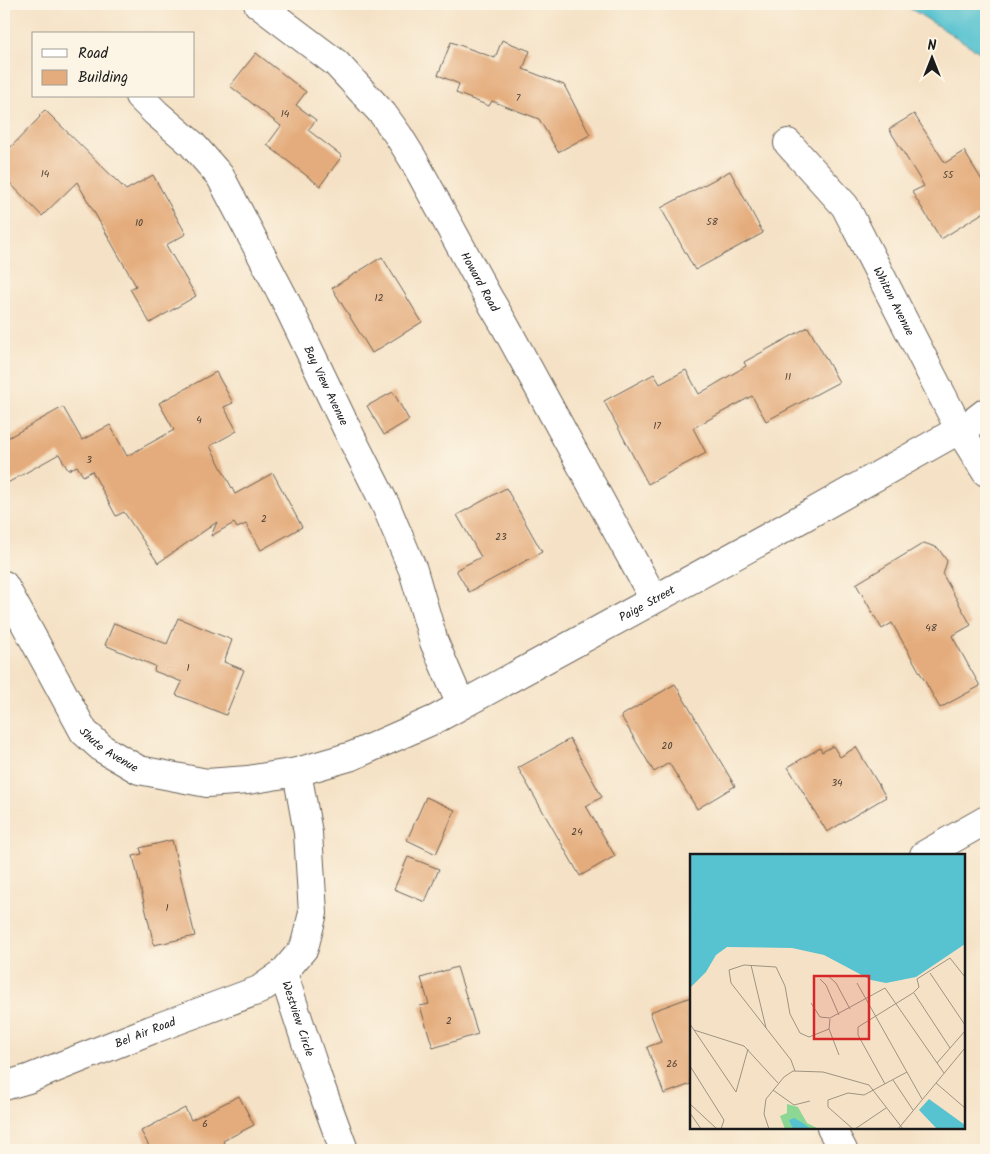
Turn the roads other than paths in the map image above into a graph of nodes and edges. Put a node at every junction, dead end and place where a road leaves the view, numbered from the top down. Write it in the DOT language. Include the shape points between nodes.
graph roads {
  1 [pos="258,4"];
  2 [pos="141,98"];
  3 [pos="788,143"];
  4 [pos="986,412"];
  5 [pos="960,429"];
  6 [pos="986,472"];
  7 [pos="4,585"];
  8 [pos="654,599"];
  9 [pos="461,705"];
  10 [pos="297,772"];
  11 [pos="986,820"];
  12 [pos="926,854"];
  13 [pos="283,973"];
  14 [pos="4,1086"];
  15 [pos="832,1129"];
  16 [pos="344,1150"];
  17 [pos="843,1150"];
  1 -- 8 [label="street, Howard Road" via="336,63 398,135"];
  2 -- 9 [label="street, Bay View Avenue" via="192,144 220,176 386,506 413,570 434,642"];
  3 -- 5 [label="street, Whiton Avenue" via="845,206"];
  4 -- 5 [label="street, Paige Street"];
  5 -- 6 [label="street, Whiton Avenue"];
  5 -- 8 [label="street, Paige Street"];
  7 -- 10 [label="street, Shute Avenue" via="84,732 104,749 139,770 207,783"];
  8 -- 9 [label="street, Paige Street"];
  9 -- 10 [label="street, Paige Street" via="352,756"];
  10 -- 13 [label="street, Westview Circle" via="308,833 313,913 304,948"];
  11 -- 12 [label="street"];
  13 -- 14 [label="street, Bel Air Road" via="259,990"];
  13 -- 16 [label="street, Westview Circle"];
  15 -- 17 [label="street"];
}
